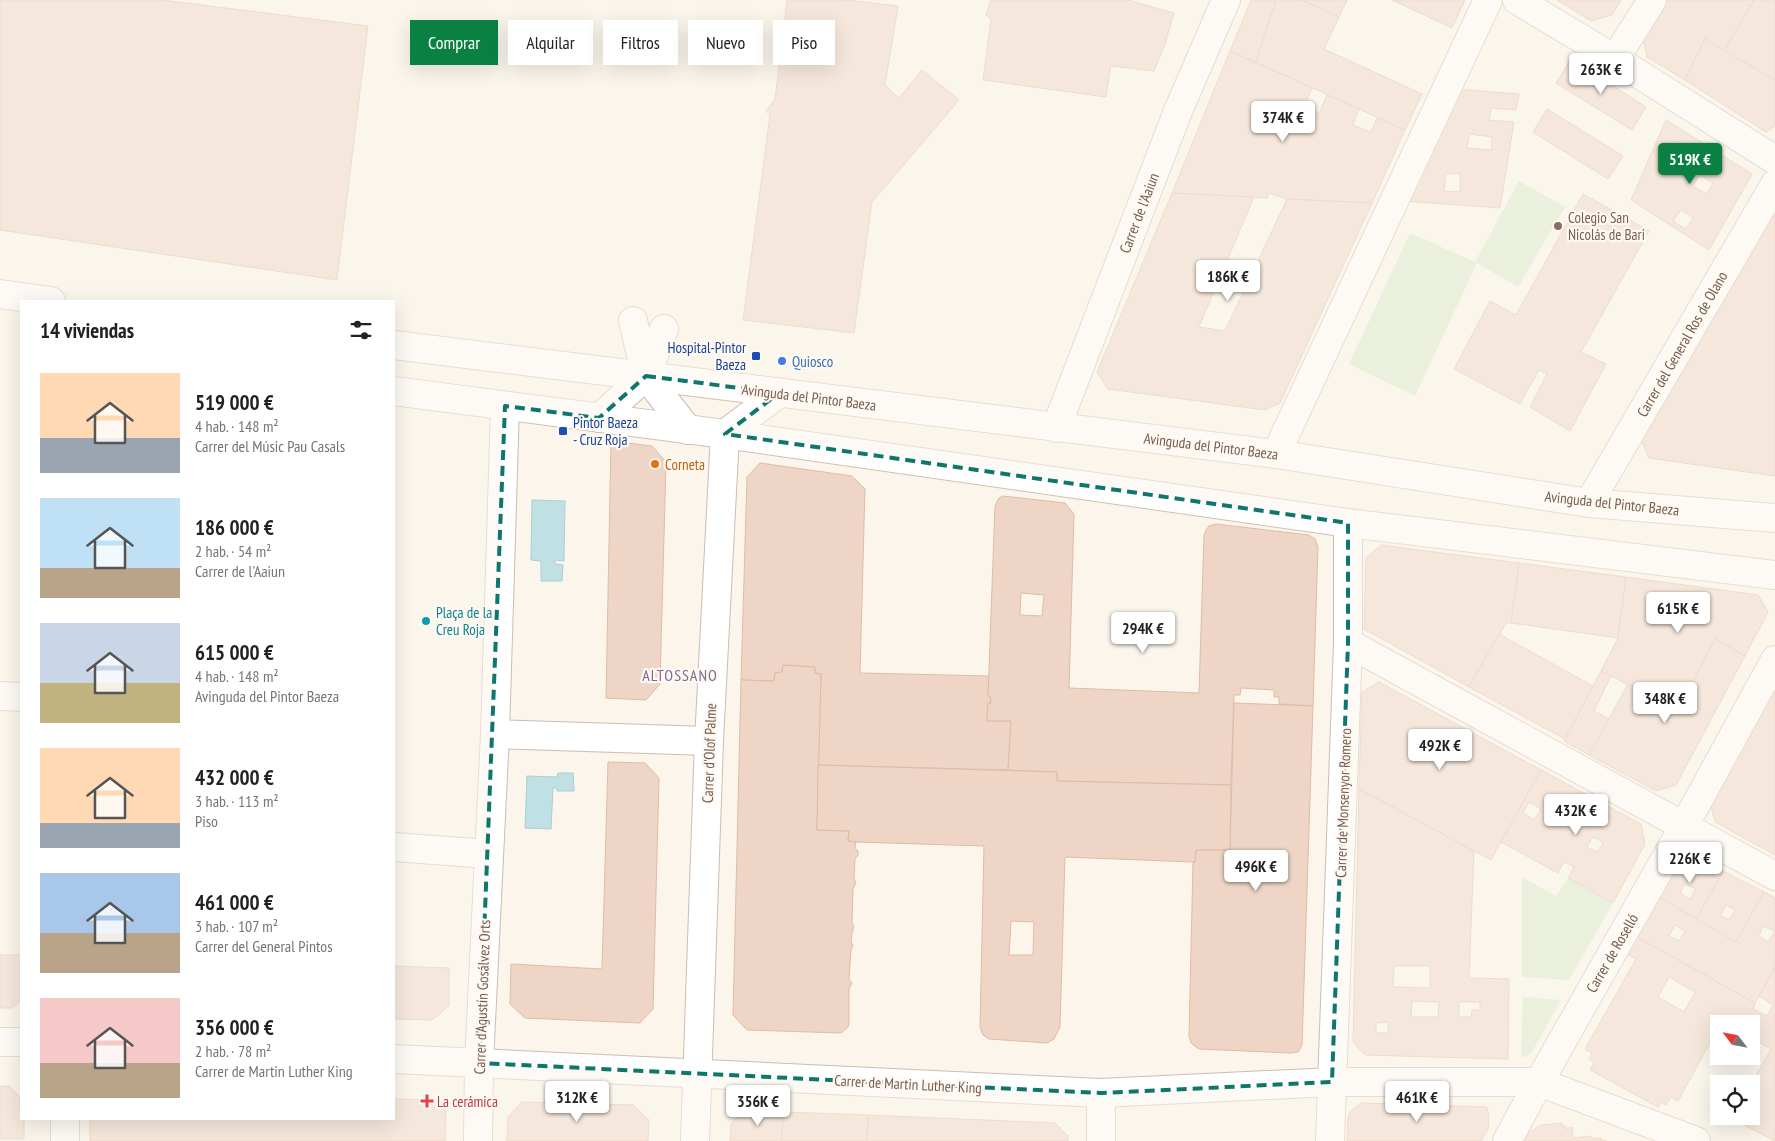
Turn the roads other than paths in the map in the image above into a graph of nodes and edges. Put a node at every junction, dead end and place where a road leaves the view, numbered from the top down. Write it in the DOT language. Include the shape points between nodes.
graph roads {
  1 [pos="1226,0"];
  2 [pos="1488,0"];
  3 [pos="1517,0"];
  4 [pos="1652,0"];
  5 [pos="1616,60"];
  6 [pos="1775,160"];
  7 [pos="1775,184"];
  8 [pos="0,294"];
  9 [pos="44,300"];
  10 [pos="633,321"];
  11 [pos="664,329"];
  12 [pos="395,345"];
  13 [pos="646,376"];
  14 [pos="395,391"];
  15 [pos="779,393"];
  16 [pos="505,406"];
  17 [pos="599,418"];
  18 [pos="1056,428"];
  19 [pos="688,430"];
  20 [pos="725,434"];
  21 [pos="1276,454"];
  22 [pos="1589,503"];
  23 [pos="1775,518"];
  24 [pos="1348,523"];
  25 [pos="1775,575"];
  26 [pos="1348,643"];
  27 [pos="1775,660"];
  28 [pos="0,696"];
  29 [pos="20,697"];
  30 [pos="495,734"];
  31 [pos="709,741"];
  32 [pos="1684,826"];
  33 [pos="395,848"];
  34 [pos="488,854"];
  35 [pos="1775,876"];
  36 [pos="0,1042"];
  37 [pos="20,1042"];
  38 [pos="395,1059"];
  39 [pos="479,1063"];
  40 [pos="698,1073"];
  41 [pos="1332,1082"];
  42 [pos="1539,1082"];
  43 [pos="1101,1093"];
  44 [pos="65,1120"];
  45 [pos="65,1141"];
  46 [pos="478,1141"];
  47 [pos="695,1141"];
  48 [pos="1101,1141"];
  49 [pos="1330,1141"];
  50 [pos="1507,1141"];
  51 [pos="1696,1141"];
  1 -- 18 [label="street, Carrer de l'Aaiun" via="1178,111"];
  2 -- 21 [label="street"];
  3 -- 5 [label="street"];
  4 -- 5 [label="street"];
  5 -- 6 [label="street"];
  7 -- 22 [label="street, Carrer del General Ros de Olano"];
  8 -- 9 [label="street"];
  10 -- 13 [label="street"];
  11 -- 13 [label="street"];
  12 -- 13 [label="street, Avinguda del Pintor Baeza"];
  13 -- 15 [label="street, Avinguda del Pintor Baeza"];
  13 -- 17 [label="street"];
  13 -- 19 [label="street"];
  14 -- 16 [label="street"];
  15 -- 18 [label="street, Avinguda del Pintor Baeza"];
  15 -- 20 [label="street"];
  16 -- 17 [label="street"];
  16 -- 30 [label="street"];
  17 -- 19 [label="street"];
  18 -- 21 [label="street, Avinguda del Pintor Baeza"];
  19 -- 20 [label="street"];
  20 -- 24 [label="street"];
  20 -- 31 [label="street, Carrer d'Olof Palme"];
  21 -- 22 [label="street, Avinguda del Pintor Baeza"];
  22 -- 23 [label="street, Avinguda del Pintor Baeza"];
  24 -- 25 [label="street"];
  24 -- 26 [label="street, Carrer de Monsenyor Romero"];
  26 -- 32 [label="street"];
  26 -- 41 [label="street, Carrer de Monsenyor Romero"];
  27 -- 32 [label="street, Carrer de Roselló"];
  28 -- 29 [label="street"];
  30 -- 31 [label="street"];
  30 -- 34 [label="street"];
  31 -- 40 [label="street, Carrer d'Olof Palme"];
  32 -- 35 [label="street"];
  32 -- 42 [label="street, Carrer de Roselló"];
  33 -- 34 [label="street"];
  34 -- 39 [label="street, Carrer d'Agustín Gosálvez Orts"];
  36 -- 37 [label="street"];
  38 -- 39 [label="street, Carrer de Martin Luther King"];
  39 -- 40 [label="street, Carrer de Martin Luther King"];
  39 -- 46 [label="street, Carrer d'Agustín Gosálvez Orts"];
  40 -- 43 [label="street, Carrer de Martin Luther King"];
  40 -- 47 [label="street, Carrer d'Olof Palme"];
  41 -- 42 [label="street, Carrer de Martin Luther King"];
  41 -- 43 [label="street, Carrer de Martin Luther King"];
  41 -- 49 [label="street, Carrer de Monsenyor Romero"];
  42 -- 50 [label="street, Carrer de Roselló"];
  42 -- 51 [label="street"];
  43 -- 48 [label="street"];
  44 -- 45 [label="street"];
}
